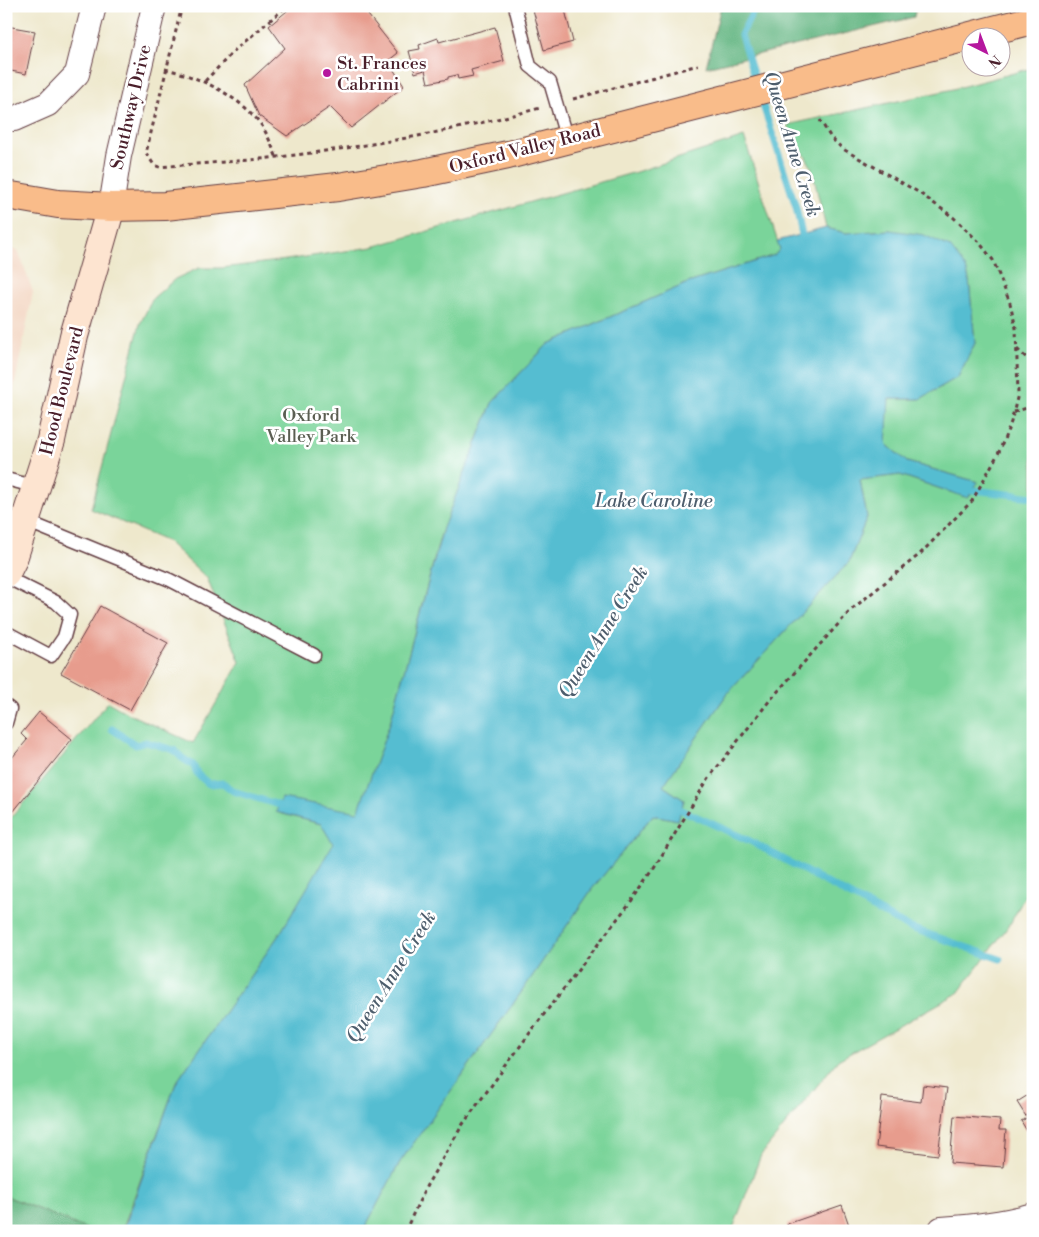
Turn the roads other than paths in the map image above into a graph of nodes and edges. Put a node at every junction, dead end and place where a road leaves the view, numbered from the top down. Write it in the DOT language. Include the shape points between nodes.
graph roads {
  1 [pos="94,6"];
  2 [pos="154,6"];
  3 [pos="515,6"];
  4 [pos="1033,20"];
  5 [pos="6,118"];
  6 [pos="567,140"];
  7 [pos="6,195"];
  8 [pos="111,207"];
  9 [pos="6,479"];
  10 [pos="37,487"];
  11 [pos="26,521"];
  12 [pos="6,573"];
  13 [pos="6,578"];
  14 [pos="6,632"];
  15 [pos="314,655"];
  16 [pos="6,706"];
  17 [pos="6,723"];
  18 [pos="1033,1214"];
  19 [pos="941,1229"];
  1 -- 5 [label="street" via="78,74 48,104 14,119"];
  2 -- 8 [label="street, Southway Drive" via="118,156"];
  3 -- 6 [label="lane" via="530,66 550,82"];
  4 -- 6 [label="main road, Oxford Valley Road"];
  6 -- 8 [label="main road, Oxford Valley Road" via="424,173 338,187 165,206"];
  7 -- 8 [label="main road, Oxford Valley Road" via="58,204"];
  8 -- 10 [label="street, Hood Boulevard" via="74,336"];
  9 -- 10 [label="lane"];
  10 -- 11 [label="street, Hood Boulevard"];
  11 -- 12 [label="street, Hood Boulevard"];
  11 -- 15 [label="lane" via="170,580"];
  13 -- 14 [label="lane" via="56,602 70,615 64,637 51,656"];
  16 -- 17 [label="lane" via="10,709"];
  18 -- 19 [label="street" via="973,1227"];
}
